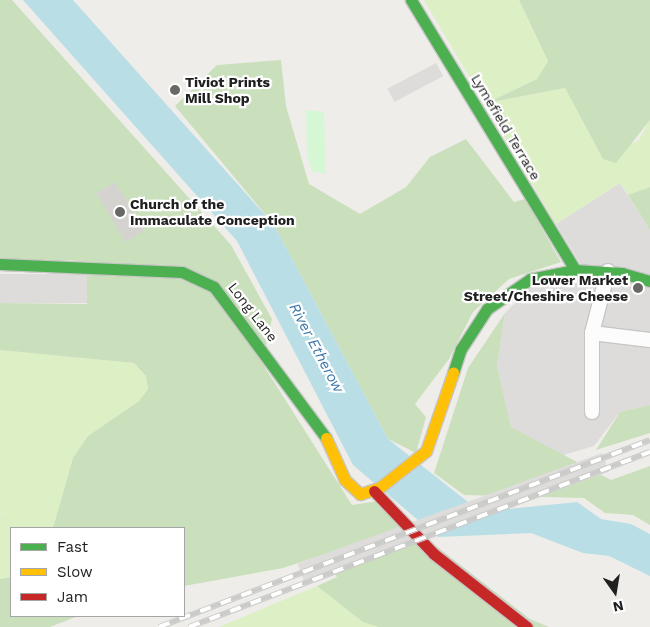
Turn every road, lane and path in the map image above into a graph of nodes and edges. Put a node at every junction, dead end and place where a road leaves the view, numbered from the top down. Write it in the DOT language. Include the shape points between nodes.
graph roads {
  1 [pos="411,0"];
  2 [pos="0,264"];
  3 [pos="575,270"];
  4 [pos="608,271"];
  5 [pos="650,281"];
  6 [pos="592,333"];
  7 [pos="650,340"];
  8 [pos="592,412"];
  9 [pos="377,490"];
  10 [pos="526,627"];
  1 -- 3 [label="street, Lymefield Terrace"];
  2 -- 9 [label="street, Long Lane" via="182,272 214,287 303,402 352,489 360,494"];
  3 -- 4 [label="street"];
  3 -- 9 [label="street" via="517,285 487,310 452,371 423,453"];
  4 -- 5 [label="street"];
  4 -- 6 [label="street"];
  6 -- 7 [label="street"];
  6 -- 8 [label="street"];
  9 -- 10 [label="street" via="434,554"];
}
